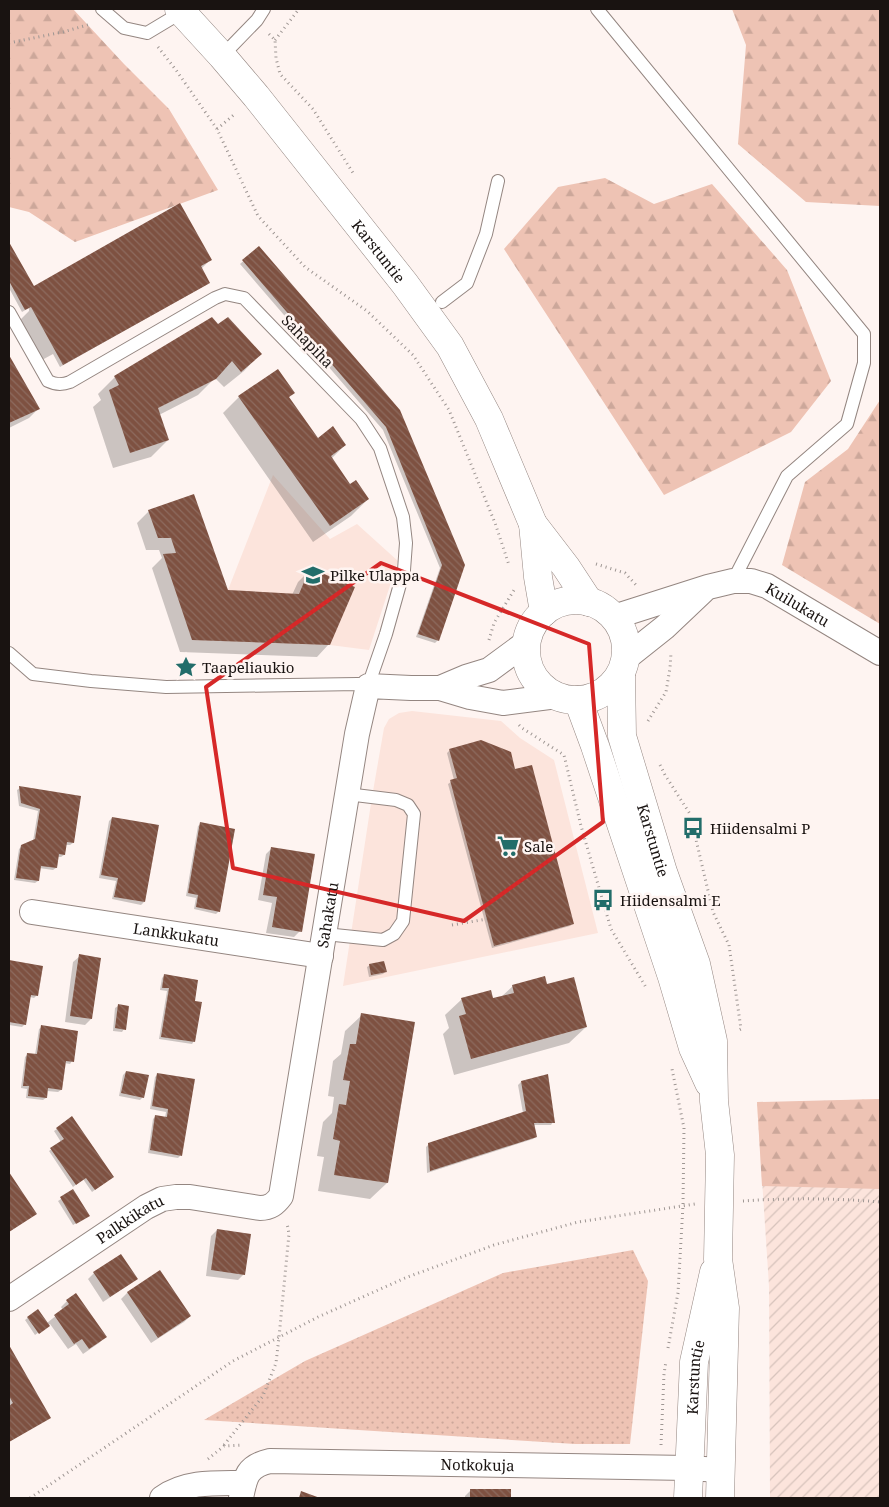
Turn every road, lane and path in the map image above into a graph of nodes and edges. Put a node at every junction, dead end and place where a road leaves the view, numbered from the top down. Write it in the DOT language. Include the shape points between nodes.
graph roads {
  1 [pos="264,9"];
  2 [pos="299,9"];
  3 [pos="597,9"];
  4 [pos="180,10"];
  5 [pos="106,13"];
  6 [pos="275,40"];
  7 [pos="9,42"];
  8 [pos="222,56"];
  9 [pos="498,182"];
  10 [pos="442,302"];
  11 [pos="9,312"];
  12 [pos="533,524"];
  13 [pos="733,581"];
  14 [pos="708,586"];
  15 [pos="589,602"];
  16 [pos="544,612"];
  17 [pos="614,617"];
  18 [pos="527,642"];
  19 [pos="9,653"];
  20 [pos="880,653"];
  21 [pos="623,666"];
  22 [pos="368,686"];
  23 [pos="440,688"];
  24 [pos="568,698"];
  25 [pos="347,794"];
  26 [pos="32,912"];
  27 [pos="487,919"];
  28 [pos="452,925"];
  29 [pos="323,945"];
  30 [pos="714,1094"];
  31 [pos="880,1202"];
  32 [pos="719,1203"];
  33 [pos="277,1213"];
  34 [pos="718,1259"];
  35 [pos="9,1299"];
  36 [pos="280,1337"];
  37 [pos="224,1446"];
  38 [pos="688,1468"];
  39 [pos="720,1470"];
  40 [pos="242,1490"];
  41 [pos="30,1498"];
  42 [pos="162,1498"];
  43 [pos="688,1498"];
  44 [pos="720,1498"];
  1 -- 8 [label="lane"];
  2 -- 6 [label="path"];
  3 -- 13 [label="lane" via="864,334 864,363 847,424 787,476"];
  4 -- 5 [label="lane" via="147,33 124,28"];
  4 -- 8 [label="main road, Karstuntie"];
  5 -- 7 [label="path" via="63,32"];
  8 -- 12 [label="main road, Karstuntie" via="405,284 450,346 489,419"];
  9 -- 10 [label="lane" via="486,234 467,283"];
  11 -- 22 [label="lane, Sahapiha" via="48,381 62,385 215,298 226,294 244,298 361,419 380,448 403,517 406,543 404,570"];
  12 -- 15 [label="main road, Karstuntie"];
  12 -- 16 [label="main road, Karstuntie"];
  13 -- 14 [label="street, Kuilukatu"];
  13 -- 20 [label="street, Kuilukatu" via="751,581 767,586"];
  14 -- 17 [label="street, Kuilukatu"];
  14 -- 21 [label="street"];
  15 -- 16 [label="main road" via="573,600"];
  15 -- 17 [label="main road"];
  16 -- 18 [label="main road" via="530,630"];
  17 -- 21 [label="main road" via="626,644"];
  18 -- 23 [label="street" via="489,670"];
  18 -- 24 [label="main road" via="527,658 533,674 543,687"];
  19 -- 22 [label="lane" via="33,674 166,688"];
  21 -- 24 [label="main road" via="613,684 603,692 591,698"];
  21 -- 30 [label="main road, Karstuntie" via="622,736 663,872 696,964 713,1041"];
  22 -- 23 [label="street"];
  22 -- 25 [label="street, Sahakatu"];
  23 -- 24 [label="street" via="503,703"];
  24 -- 30 [label="main road, Karstuntie" via="669,968 693,1048"];
  25 -- 29 [label="street, Sahakatu"];
  25 -- 29 [label="lane" via="396,800 408,805 414,814 403,921 394,934 383,940"];
  26 -- 29 [label="street, Lankkukatu"];
  27 -- 28 [label="path"];
  29 -- 33 [label="street, Sahakatu" via="283,1189 274,1205"];
  30 -- 32 [label="main road, Karstuntie" via="720,1154"];
  31 -- 32 [label="path" via="763,1200"];
  32 -- 34 [label="main road, Karstuntie"];
  32 -- 36 [label="path" via="684,1205 578,1222 494,1245 405,1278"];
  33 -- 35 [label="street, Palkkikatu" via="190,1197 162,1199"];
  33 -- 36 [label="path" via="289,1234"];
  34 -- 38 [label="main road, Karstuntie" via="694,1362"];
  34 -- 39 [label="main road, Karstuntie" via="725,1308"];
  36 -- 37 [label="path" via="276,1362 263,1396"];
  36 -- 41 [label="path" via="233,1361"];
  38 -- 39 [label="street, Notkokuja"];
  38 -- 40 [label="street, Notkokuja" via="270,1461 259,1464 247,1474"];
  38 -- 43 [label="main road, Karstuntie"];
  39 -- 44 [label="main road, Karstuntie"];
  40 -- 42 [label="street" via="201,1484 186,1486"];
}
